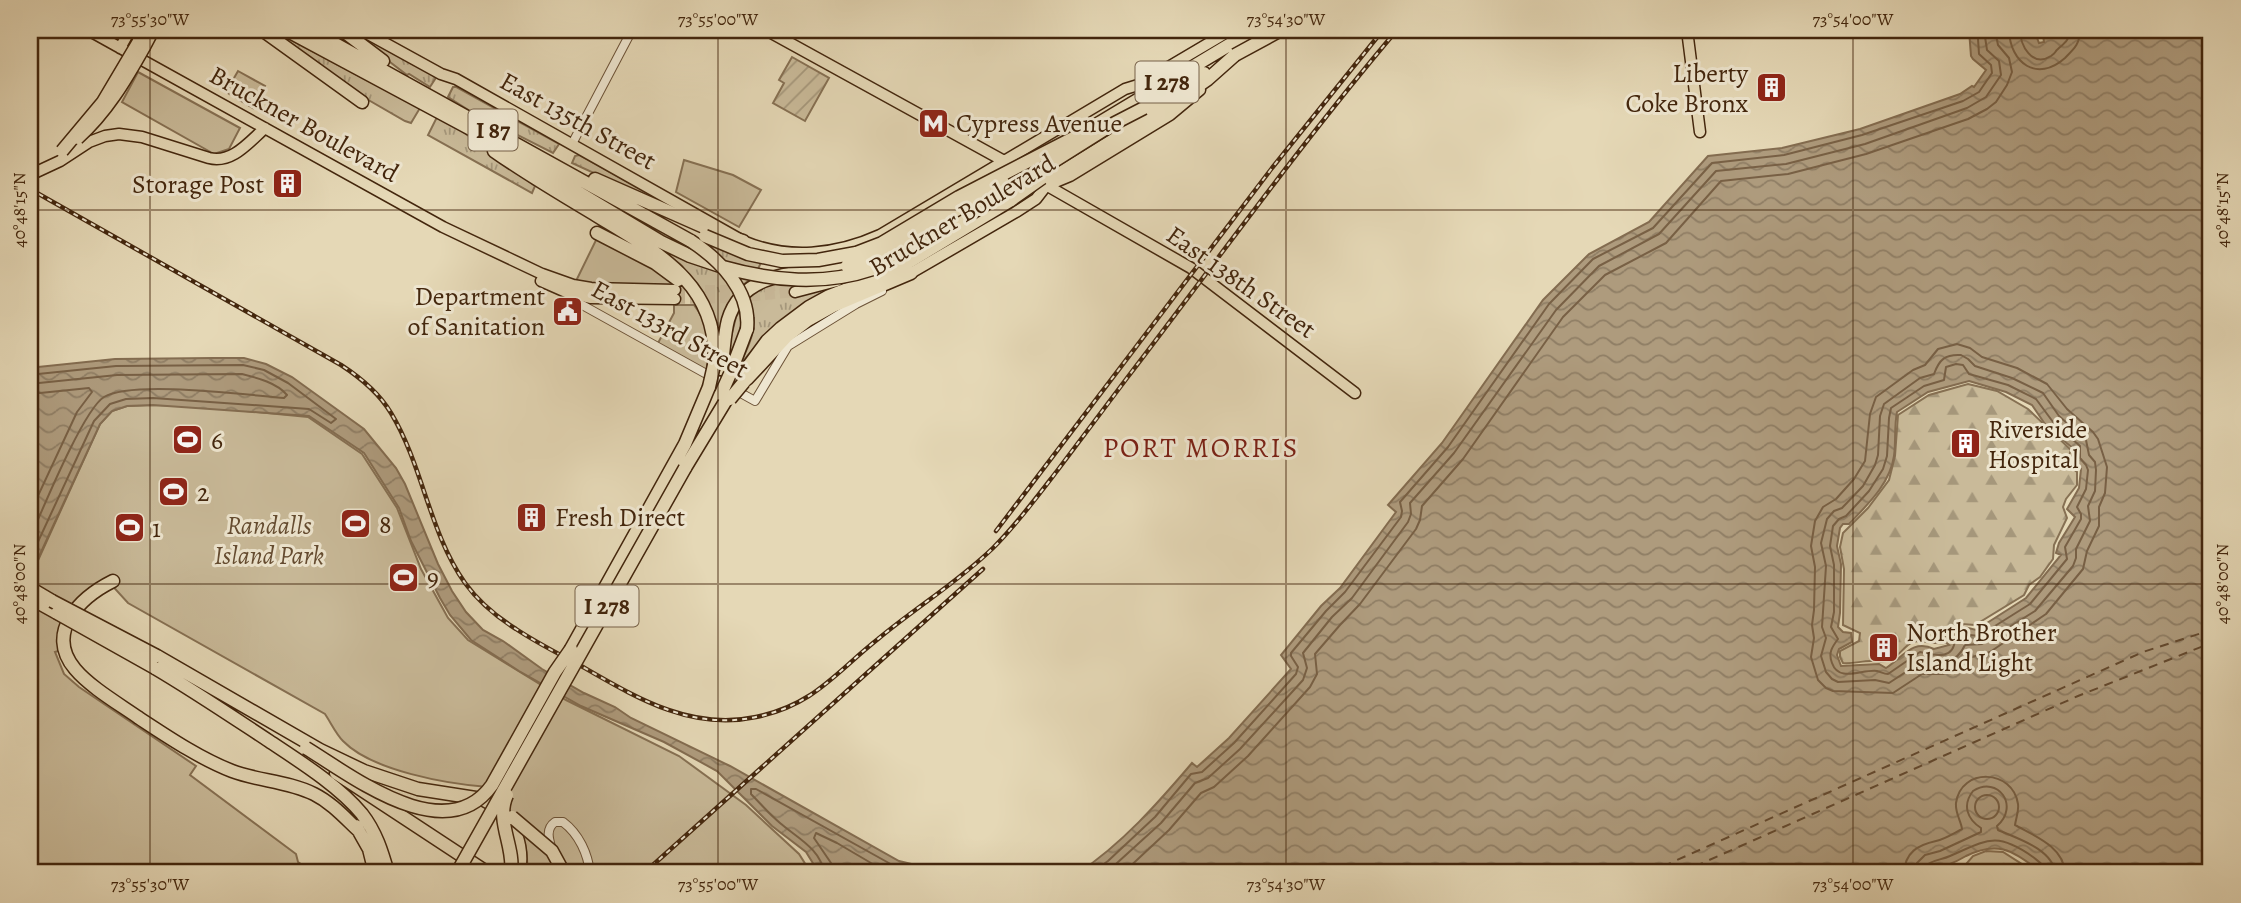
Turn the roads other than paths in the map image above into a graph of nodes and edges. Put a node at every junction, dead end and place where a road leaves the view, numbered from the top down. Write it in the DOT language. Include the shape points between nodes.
graph roads {
  1 [pos="88,30"];
  2 [pos="130,30"];
  3 [pos="145,30"];
  4 [pos="154,30"];
  5 [pos="262,30"];
  6 [pos="286,30"];
  7 [pos="310,30"];
  8 [pos="342,30"];
  9 [pos="361,30"];
  10 [pos="632,30"];
  11 [pos="766,30"];
  12 [pos="1231,30"];
  13 [pos="1254,30"];
  14 [pos="1263,30"];
  15 [pos="1275,30"];
  16 [pos="1281,30"];
  17 [pos="1687,30"];
  18 [pos="141,45"];
  19 [pos="120,48"];
  20 [pos="1235,55"];
  21 [pos="1138,85"];
  22 [pos="417,93"];
  23 [pos="362,102"];
  24 [pos="444,108"];
  25 [pos="1144,108"];
  26 [pos="265,128"];
  27 [pos="1700,132"];
  28 [pos="1081,134"];
  29 [pos="572,144"];
  30 [pos="62,151"];
  31 [pos="1004,161"];
  32 [pos="535,166"];
  33 [pos="1015,167"];
  34 [pos="569,169"];
  35 [pos="1027,174"];
  36 [pos="30,175"];
  37 [pos="1046,186"];
  38 [pos="566,191"];
  39 [pos="975,207"];
  40 [pos="597,233"];
  41 [pos="462,237"];
  42 [pos="693,237"];
  43 [pos="743,241"];
  44 [pos="774,251"];
  45 [pos="911,273"];
  46 [pos="566,292"];
  47 [pos="706,312"];
  48 [pos="730,374"];
  49 [pos="1355,393"];
  50 [pos="721,394"];
  51 [pos="755,401"];
  52 [pos="694,438"];
  53 [pos="113,582"];
  54 [pos="30,589"];
  55 [pos="30,598"];
  56 [pos="571,649"];
  57 [pos="265,718"];
  58 [pos="271,743"];
  59 [pos="530,745"];
  60 [pos="306,748"];
  61 [pos="393,814"];
  62 [pos="511,818"];
  63 [pos="359,831"];
  64 [pos="557,872"];
  65 [pos="375,873"];
  66 [pos="388,873"];
  67 [pos="447,873"];
  68 [pos="457,873"];
  69 [pos="488,873"];
  70 [pos="511,873"];
  71 [pos="519,873"];
  72 [pos="590,873"];
  1 -- 19 [label="main road, Bruckner Boulevard"];
  2 -- 19 [label="main road"];
  3 -- 18 [label="highway"];
  4 -- 18 [label="main road"];
  5 -- 23 [label="highway"];
  6 -- 22 [label="highway, I 87"];
  7 -- 22 [label="highway, I 87"];
  8 -- 22 [label="highway"];
  9 -- 29 [label="main road, East 135th Street"];
  10 -- 29 [label="street"];
  11 -- 31 [label="main road, East 138th Street"];
  12 -- 21 [label="main road, Bruckner Boulevard"];
  13 -- 28 [label="highway, I 278"];
  14 -- 35 [label="main road, Bruckner Boulevard"];
  15 -- 37 [label="main road, Bruckner Boulevard" via="1243,50 1170,115"];
  16 -- 20 [label="highway, I 278, bridge"];
  17 -- 27 [label="main road"];
  18 -- 30 [label="highway, bridge" via="103,102"];
  19 -- 26 [label="main road, Bruckner Boulevard"];
  20 -- 25 [label="highway, I 278"];
  20 -- 37 [label="highway" via="1185,95 1050,179"];
  21 -- 31 [label="main road, Bruckner Boulevard"];
  21 -- 33 [label="main road, Bruckner Boulevard"];
  22 -- 24 [label="highway, I 87"];
  24 -- 32 [label="highway, I 87"];
  24 -- 32 [label="highway, I 87" via="458,122"];
  25 -- 38 [label="highway, bridge" via="895,259 846,276 799,281 737,271 680,251"];
  25 -- 48 [label="highway, I 278, bridge" via="960,233 894,271 830,296 797,316"];
  26 -- 36 [label="main road" via="220,160 142,137 97,138"];
  26 -- 41 [label="main road, Bruckner Boulevard"];
  28 -- 42 [label="highway, bridge" via="882,243 846,256 773,260"];
  28 -- 48 [label="highway, I 278, bridge" via="879,256 847,266 779,275 754,286 735,305 727,325"];
  29 -- 43 [label="main road, East 135th Street"];
  30 -- 36 [label="main road"];
  31 -- 33 [label="main road, East 138th Street"];
  31 -- 44 [label="main road, Bruckner Boulevard" via="861,243 817,253"];
  32 -- 34 [label="highway"];
  32 -- 38 [label="highway"];
  33 -- 35 [label="main road, East 138th Street"];
  33 -- 39 [label="main road, Bruckner Boulevard" via="975,198 882,255 795,288 824,285 880,263"];
  34 -- 42 [label="highway"];
  34 -- 43 [label="highway"];
  35 -- 37 [label="main road, East 138th Street"];
  35 -- 39 [label="main road, Bruckner Boulevard"];
  37 -- 39 [label="main road"];
  37 -- 45 [label="main road, Bruckner Boulevard" via="1036,199"];
  37 -- 49 [label="main road, East 138th Street" via="1191,268"];
  38 -- 47 [label="highway" via="668,261"];
  40 -- 47 [label="highway" via="665,270"];
  41 -- 46 [label="main road, Bruckner Boulevard" via="496,260"];
  41 -- 46 [label="main road, Bruckner Boulevard" via="573,285 676,294 590,298"];
  42 -- 48 [label="highway, bridge" via="731,277 746,308 747,329"];
  43 -- 44 [label="main road, East 135th Street"];
  45 -- 48 [label="highway" via="833,306"];
  45 -- 51 [label="street, Bruckner Boulevard" via="788,346"];
  46 -- 51 [label="street, East 133rd Street"];
  47 -- 48 [label="highway" via="713,340"];
  48 -- 50 [label="highway, I 278, bridge"];
  48 -- 50 [label="highway, bridge"];
  50 -- 52 [label="highway"];
  50 -- 52 [label="highway, I 278" via="718,415"];
  52 -- 56 [label="highway, I 278"];
  52 -- 59 [label="highway, I 278, bridge" via="685,468"];
  53 -- 63 [label="highway" via="75,608 66,625 64,641 76,670 112,699 216,765 318,796"];
  54 -- 57 [label="highway, bridge"];
  55 -- 58 [label="highway, bridge" via="181,683"];
  56 -- 60 [label="highway, bridge" via="492,785 465,806 437,810 397,802"];
  56 -- 67 [label="highway, I 278, bridge"];
  57 -- 60 [label="highway"];
  57 -- 62 [label="highway" via="381,778 470,796 492,803"];
  58 -- 61 [label="highway" via="282,745"];
  58 -- 63 [label="highway" via="338,805"];
  58 -- 66 [label="highway" via="357,808 377,839"];
  59 -- 68 [label="highway, I 278, bridge"];
  59 -- 70 [label="highway, bridge" via="503,805"];
  60 -- 61 [label="highway, bridge"];
  61 -- 69 [label="highway"];
  62 -- 64 [label="highway, bridge" via="547,846 557,858"];
  62 -- 71 [label="highway" via="519,846"];
  63 -- 65 [label="highway"];
  64 -- 72 [label="street" via="549,828 561,821 572,829 587,855"];
}
